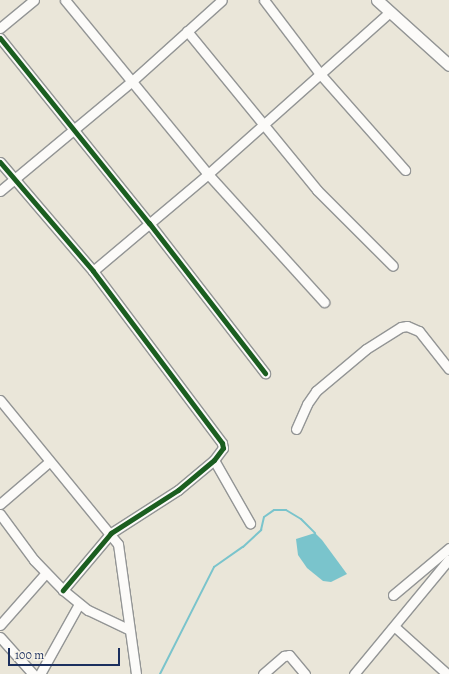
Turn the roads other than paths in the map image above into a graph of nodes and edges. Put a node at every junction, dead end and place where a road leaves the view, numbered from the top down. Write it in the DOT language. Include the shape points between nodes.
graph roads {
  1 [pos="34,0"];
  2 [pos="65,0"];
  3 [pos="222,0"];
  4 [pos="264,0"];
  5 [pos="377,0"];
  6 [pos="390,12"];
  7 [pos="0,28"];
  8 [pos="187,31"];
  9 [pos="0,38"];
  10 [pos="449,65"];
  11 [pos="321,75"];
  12 [pos="130,82"];
  13 [pos="264,123"];
  14 [pos="74,129"];
  15 [pos="0,162"];
  16 [pos="404,170"];
  17 [pos="208,174"];
  18 [pos="14,179"];
  19 [pos="0,191"];
  20 [pos="149,223"];
  21 [pos="393,266"];
  22 [pos="94,271"];
  23 [pos="324,302"];
  24 [pos="449,369"];
  25 [pos="265,373"];
  26 [pos="0,400"];
  27 [pos="296,429"];
  28 [pos="214,460"];
  29 [pos="49,462"];
  30 [pos="0,504"];
  31 [pos="0,514"];
  32 [pos="250,523"];
  33 [pos="111,533"];
  34 [pos="449,548"];
  35 [pos="449,559"];
  36 [pos="45,574"];
  37 [pos="63,590"];
  38 [pos="393,594"];
  39 [pos="79,604"];
  40 [pos="0,626"];
  41 [pos="395,627"];
  42 [pos="128,629"];
  43 [pos="0,637"];
  44 [pos="33,674"];
  45 [pos="40,674"];
  46 [pos="136,674"];
  47 [pos="263,674"];
  48 [pos="305,674"];
  49 [pos="354,674"];
  50 [pos="447,674"];
  1 -- 7 [label="street"];
  2 -- 12 [label="street"];
  3 -- 8 [label="street"];
  4 -- 11 [label="street"];
  5 -- 6 [label="street"];
  6 -- 10 [label="street"];
  6 -- 11 [label="street"];
  8 -- 12 [label="street"];
  8 -- 13 [label="street"];
  9 -- 14 [label="street"];
  11 -- 13 [label="street"];
  11 -- 16 [label="street"];
  12 -- 14 [label="street"];
  12 -- 17 [label="street"];
  13 -- 17 [label="street"];
  13 -- 21 [label="street" via="317,190"];
  14 -- 18 [label="street"];
  14 -- 20 [label="street"];
  15 -- 18 [label="street"];
  17 -- 20 [label="street"];
  17 -- 23 [label="street"];
  18 -- 19 [label="street"];
  18 -- 22 [label="street"];
  20 -- 22 [label="street"];
  20 -- 25 [label="street"];
  22 -- 28 [label="street" via="222,443 223,448"];
  24 -- 27 [label="street" via="418,331 407,326 401,327 366,349 316,391 309,400"];
  26 -- 29 [label="street"];
  28 -- 32 [label="street"];
  28 -- 33 [label="street" via="178,490"];
  29 -- 30 [label="street"];
  29 -- 33 [label="street"];
  31 -- 36 [label="street"];
  33 -- 37 [label="street"];
  33 -- 42 [label="street" via="120,552"];
  34 -- 38 [label="street"];
  35 -- 41 [label="street"];
  36 -- 37 [label="street"];
  36 -- 40 [label="street"];
  37 -- 39 [label="street"];
  39 -- 42 [label="street" via="103,619"];
  39 -- 45 [label="street"];
  41 -- 49 [label="street"];
  41 -- 50 [label="street"];
  42 -- 46 [label="street"];
  43 -- 44 [label="street"];
  47 -- 48 [label="street" via="284,656 289,655"];
}
